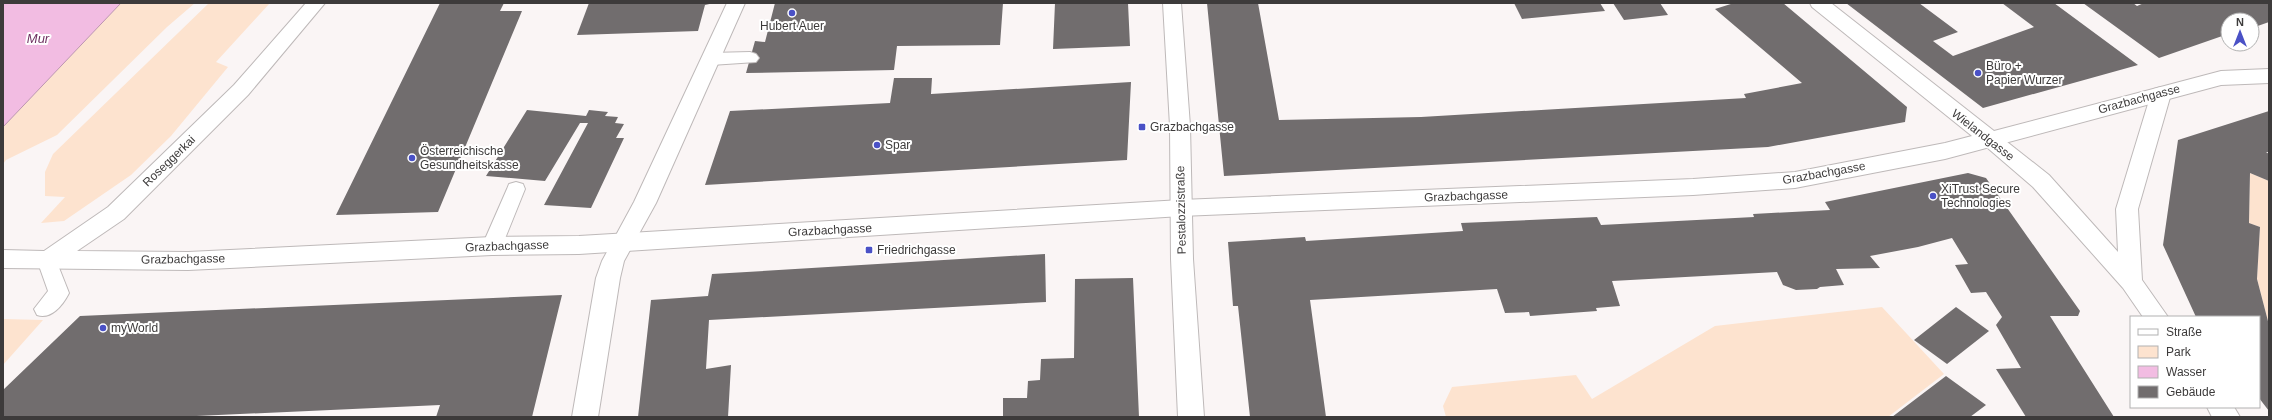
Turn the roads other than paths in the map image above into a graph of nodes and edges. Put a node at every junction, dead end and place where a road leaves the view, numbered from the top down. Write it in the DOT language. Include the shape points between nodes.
graph roads {
  1 [pos="316,3"];
  2 [pos="736,3"];
  3 [pos="1172,3"];
  4 [pos="1819,3"];
  5 [pos="750,58"];
  6 [pos="711,59"];
  7 [pos="2269,76"];
  8 [pos="2161,94"];
  9 [pos="1990,139"];
  10 [pos="516,189"];
  11 [pos="1182,208"];
  12 [pos="624,242"];
  13 [pos="492,246"];
  14 [pos="3,259"];
  15 [pos="47,260"];
  16 [pos="2131,282"];
  17 [pos="44,309"];
  18 [pos="2155,316"];
  19 [pos="2220,408"];
  20 [pos="585,417"];
  21 [pos="1191,417"];
  22 [pos="2227,417"];
  1 -- 15 [label="main road, Roseggerkai" via="241,90 116,213"];
  2 -- 6 [label="main road"];
  3 -- 11 [label="main road, Pestalozzistraße"];
  4 -- 9 [label="main road, Wielandgasse"];
  5 -- 6 [label="lane"];
  6 -- 12 [label="main road"];
  7 -- 8 [label="main road, Grazbachgasse" via="2221,78"];
  8 -- 9 [label="main road, Grazbachgasse"];
  8 -- 16 [label="main road" via="2127,209"];
  9 -- 11 [label="main road, Grazbachgasse" via="1945,151 1795,180 1693,187"];
  9 -- 16 [label="main road, Wielandgasse" via="2041,181"];
  10 -- 13 [label="lane"];
  11 -- 12 [label="main road, Grazbachgasse"];
  11 -- 21 [label="main road, Pestalozzistraße" via="1182,259"];
  12 -- 13 [label="main road, Grazbachgasse"];
  12 -- 20 [label="main road" via="613,260 608,278"];
  13 -- 15 [label="main road, Grazbachgasse" via="188,260"];
  14 -- 15 [label="main road, Grazbachgasse"];
  15 -- 17 [label="lane" via="60,293"];
  16 -- 18 [label="main road, Wielandgasse"];
  19 -- 22 [label="main road"];
}
